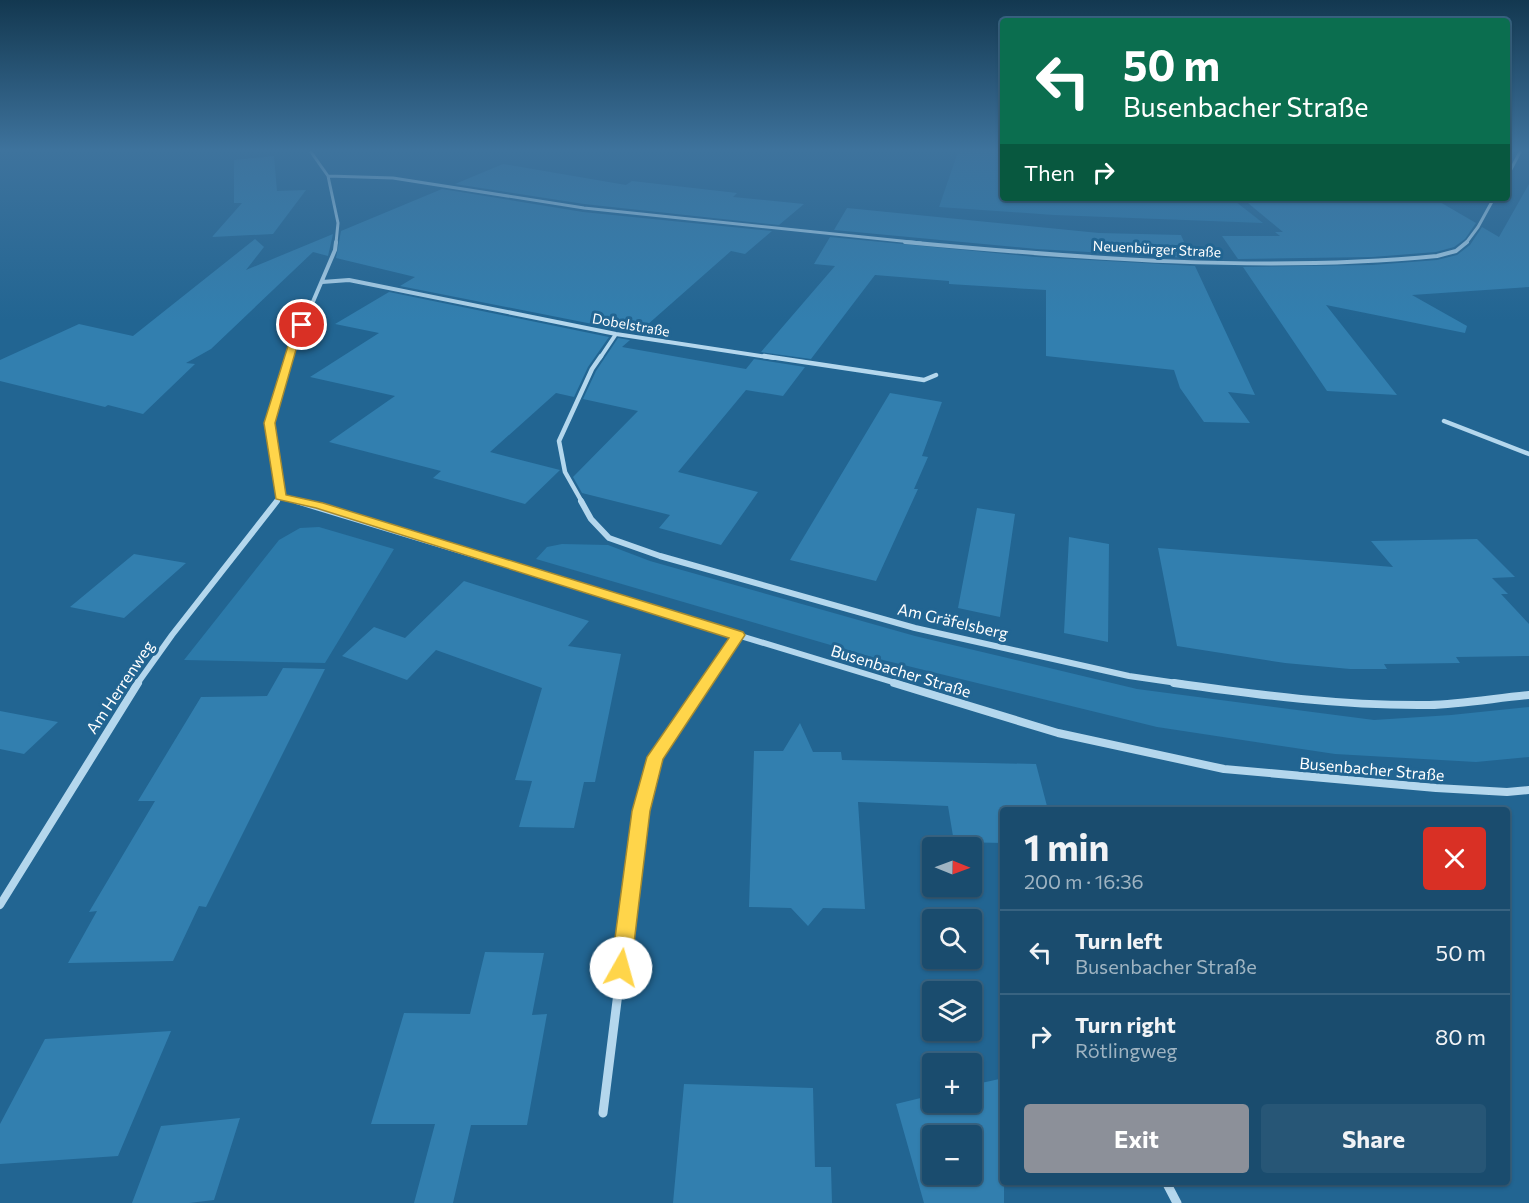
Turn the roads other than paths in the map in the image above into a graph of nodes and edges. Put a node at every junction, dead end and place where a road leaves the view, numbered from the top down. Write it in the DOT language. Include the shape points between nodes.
graph roads {
  1 [pos="335,208"];
  2 [pos="579,208"];
  3 [pos="1488,208"];
  4 [pos="322,282"];
  5 [pos="616,334"];
  6 [pos="936,375"];
  7 [pos="1444,420"];
  8 [pos="1529,454"];
  9 [pos="280,497"];
  10 [pos="738,635"];
  11 [pos="1529,695"];
  12 [pos="1529,790"];
  13 [pos="0,905"];
  14 [pos="603,1113"];
  15 [pos="1168,1185"];
  16 [pos="1177,1203"];
  1 -- 4 [label="street" via="338,223 335,250"];
  2 -- 3 [label="street, Neuenbürger Straße" via="992,250 1216,262 1320,262 1454,252 1470,239"];
  4 -- 5 [label="street, Dobelstraße" via="349,280"];
  4 -- 9 [label="street" via="292,346 269,423"];
  5 -- 6 [label="street, Dobelstraße" via="924,380"];
  5 -- 11 [label="street, Am Gräfelsberg" via="592,369 559,441 565,472 591,519 609,538 915,628 1129,676 1262,696 1336,702 1430,705"];
  7 -- 8 [label="street"];
  9 -- 10 [label="street, Busenbacher Straße"];
  9 -- 13 [label="street, Am Herrenweg" via="172,634 121,707"];
  10 -- 12 [label="street, Busenbacher Straße" via="1058,733 1224,769 1436,788"];
  10 -- 14 [label="street" via="655,757 641,811"];
  15 -- 16 [label="street"];
}
